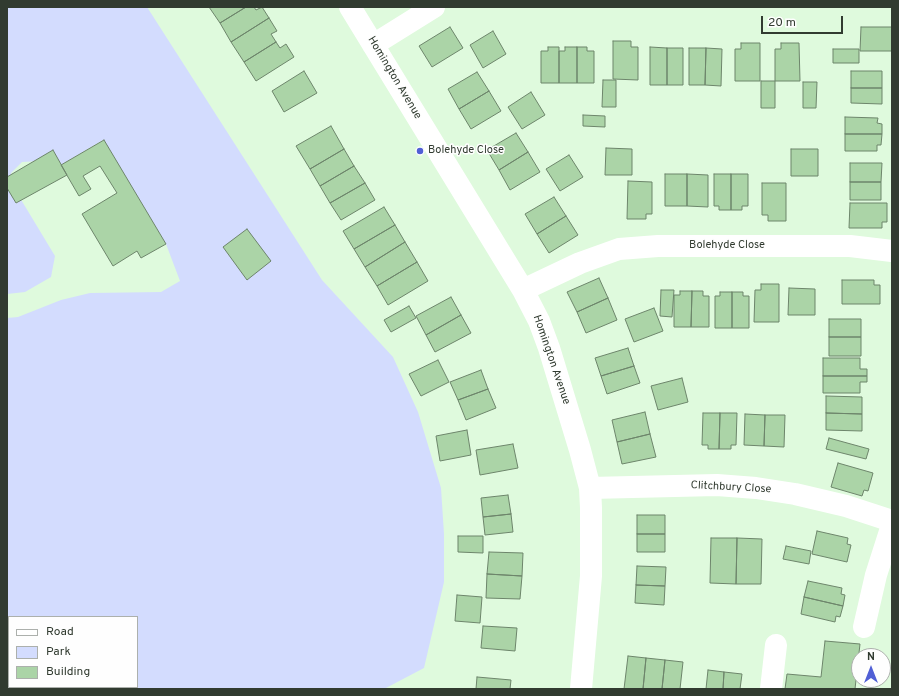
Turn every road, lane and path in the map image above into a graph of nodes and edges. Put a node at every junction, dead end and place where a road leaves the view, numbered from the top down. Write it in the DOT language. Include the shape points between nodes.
graph roads {
  1 [pos="350,7"];
  2 [pos="434,7"];
  3 [pos="373,45"];
  4 [pos="892,251"];
  5 [pos="523,290"];
  6 [pos="590,488"];
  7 [pos="892,521"];
  8 [pos="892,525"];
  9 [pos="864,627"];
  10 [pos="776,645"];
  11 [pos="581,689"];
  12 [pos="771,689"];
  1 -- 3 [label="street, Homington Avenue"];
  2 -- 3 [label="street"];
  3 -- 5 [label="street, Homington Avenue"];
  4 -- 5 [label="street, Bolehyde Close" via="850,246 658,246 619,249 580,263"];
  5 -- 6 [label="street, Homington Avenue" via="549,348"];
  6 -- 7 [label="street, Clitchbury Close" via="717,485 756,488 846,506"];
  6 -- 11 [label="street, Homington Avenue" via="591,576"];
  8 -- 9 [label="street" via="876,575"];
  10 -- 12 [label="street"];
}
